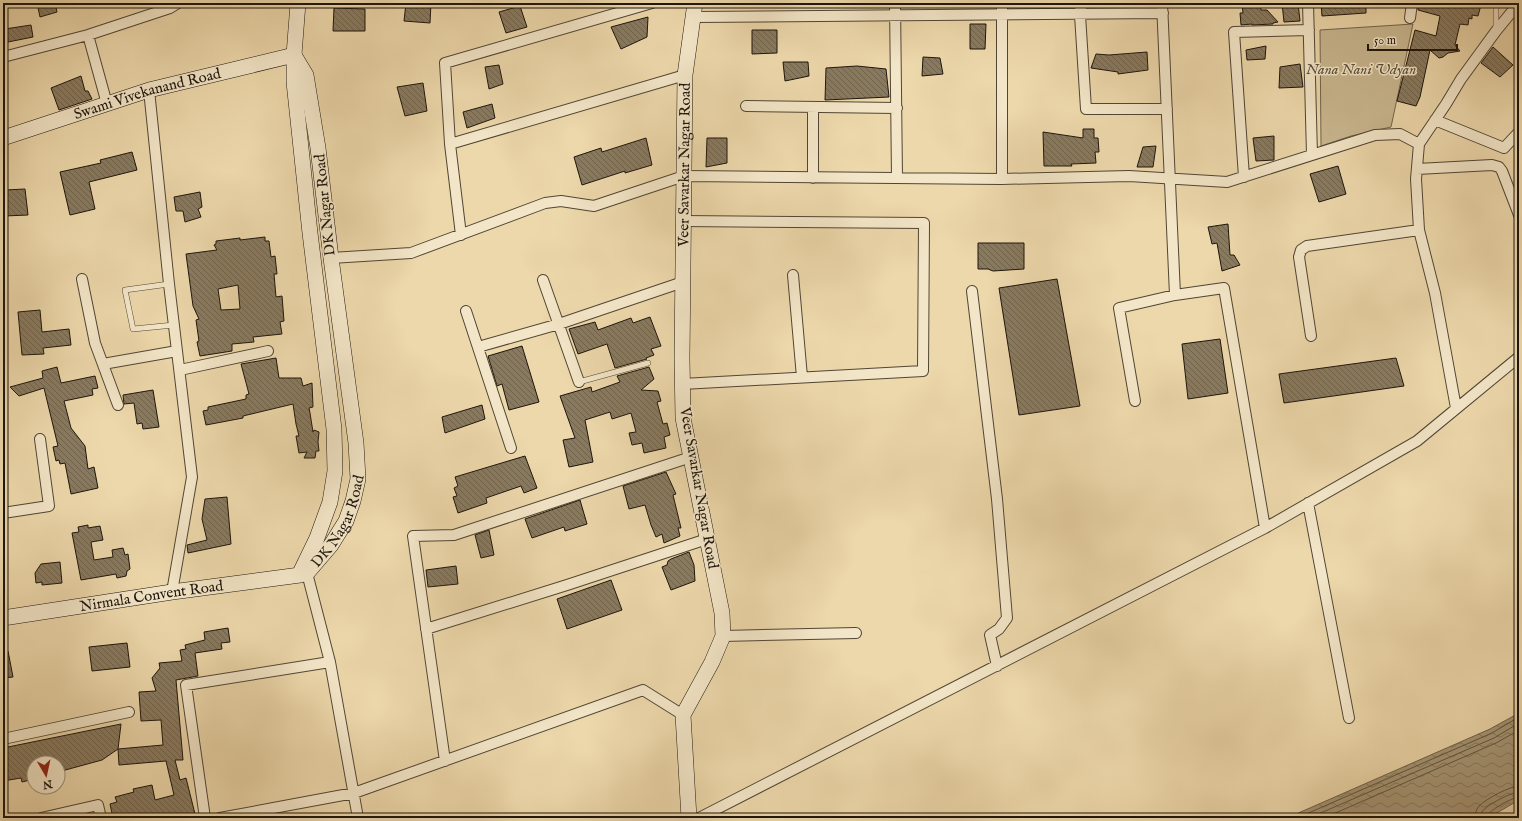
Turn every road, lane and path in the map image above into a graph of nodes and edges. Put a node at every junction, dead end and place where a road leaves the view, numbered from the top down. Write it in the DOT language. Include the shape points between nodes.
graph roads {
  1 [pos="178,3"];
  2 [pos="298,3"];
  3 [pos="652,3"];
  4 [pos="895,3"];
  5 [pos="1002,3"];
  6 [pos="1081,3"];
  7 [pos="1308,3"];
  8 [pos="1412,3"];
  9 [pos="1496,3"];
  10 [pos="1519,3"];
  11 [pos="1162,8"];
  12 [pos="694,10"];
  13 [pos="1002,14"];
  14 [pos="1081,14"];
  15 [pos="895,15"];
  16 [pos="1410,18"];
  17 [pos="1309,30"];
  18 [pos="1496,31"];
  19 [pos="88,35"];
  20 [pos="294,55"];
  21 [pos="3,57"];
  22 [pos="685,75"];
  23 [pos="149,90"];
  24 [pos="107,104"];
  25 [pos="746,106"];
  26 [pos="813,107"];
  27 [pos="896,108"];
  28 [pos="1167,108"];
  29 [pos="1435,120"];
  30 [pos="1519,132"];
  31 [pos="3,138"];
  32 [pos="450,144"];
  33 [pos="1419,144"];
  34 [pos="1312,155"];
  35 [pos="1417,169"];
  36 [pos="684,176"];
  37 [pos="1244,176"];
  38 [pos="813,178"];
  39 [pos="897,178"];
  40 [pos="1002,179"];
  41 [pos="1170,179"];
  42 [pos="1519,215"];
  43 [pos="683,221"];
  44 [pos="1419,230"];
  45 [pos="461,235"];
  46 [pos="330,258"];
  47 [pos="794,275"];
  48 [pos="82,279"];
  49 [pos="544,280"];
  50 [pos="683,282"];
  51 [pos="169,284"];
  52 [pos="972,291"];
  53 [pos="1175,295"];
  54 [pos="466,311"];
  55 [pos="559,324"];
  56 [pos="174,325"];
  57 [pos="1311,336"];
  58 [pos="478,347"];
  59 [pos="177,351"];
  60 [pos="268,351"];
  61 [pos="1519,357"];
  62 [pos="648,363"];
  63 [pos="103,364"];
  64 [pos="180,370"];
  65 [pos="802,377"];
  66 [pos="579,382"];
  67 [pos="682,384"];
  68 [pos="1135,400"];
  69 [pos="118,405"];
  70 [pos="1456,408"];
  71 [pos="40,439"];
  72 [pos="511,448"];
  73 [pos="691,457"];
  74 [pos="1308,503"];
  75 [pos="3,513"];
  76 [pos="1265,528"];
  77 [pos="707,539"];
  78 [pos="303,574"];
  79 [pos="172,592"];
  80 [pos="3,618"];
  81 [pos="426,629"];
  82 [pos="856,633"];
  83 [pos="723,636"];
  84 [pos="330,662"];
  85 [pos="997,666"];
  86 [pos="129,712"];
  87 [pos="682,715"];
  88 [pos="1349,718"];
  89 [pos="3,739"];
  90 [pos="445,761"];
  91 [pos="354,793"];
  92 [pos="41,818"];
  93 [pos="101,818"];
  94 [pos="205,818"];
  95 [pos="220,818"];
  96 [pos="358,818"];
  97 [pos="689,818"];
  98 [pos="699,818"];
  1 -- 19 [label="street" via="170,8"];
  2 -- 20 [label="main road"];
  3 -- 32 [label="street" via="445,63"];
  4 -- 15 [label="street"];
  5 -- 13 [label="street"];
  6 -- 14 [label="street"];
  7 -- 17 [label="street"];
  8 -- 16 [label="street"];
  9 -- 18 [label="lane"];
  10 -- 18 [label="street"];
  11 -- 14 [label="street"];
  11 -- 28 [label="street"];
  12 -- 15 [label="street"];
  12 -- 22 [label="main road, Veer Savarkar Nagar Road"];
  13 -- 14 [label="street"];
  13 -- 15 [label="street"];
  13 -- 40 [label="street"];
  14 -- 28 [label="street" via="1086,109"];
  15 -- 27 [label="street"];
  17 -- 34 [label="street"];
  17 -- 37 [label="street" via="1234,32"];
  18 -- 29 [label="street"];
  19 -- 21 [label="street"];
  19 -- 24 [label="street"];
  20 -- 23 [label="main road, Swami Vivekanand Road"];
  20 -- 46 [label="main road, DK Nagar Road" via="306,74 318,148"];
  20 -- 78 [label="main road, DK Nagar Road" via="294,82 334,429 335,471 330,502"];
  22 -- 32 [label="street"];
  22 -- 36 [label="main road, Veer Savarkar Nagar Road"];
  23 -- 24 [label="main road, Swami Vivekanand Road"];
  23 -- 51 [label="street"];
  24 -- 31 [label="main road, Swami Vivekanand Road"];
  25 -- 26 [label="street"];
  26 -- 27 [label="street"];
  26 -- 38 [label="street"];
  27 -- 39 [label="street"];
  28 -- 41 [label="street"];
  29 -- 30 [label="street" via="1504,148"];
  29 -- 33 [label="street"];
  32 -- 45 [label="street"];
  33 -- 34 [label="street" via="1400,134 1375,135"];
  33 -- 35 [label="street"];
  34 -- 37 [label="street"];
  35 -- 42 [label="street" via="1475,165 1499,167"];
  35 -- 44 [label="street"];
  36 -- 38 [label="street"];
  36 -- 43 [label="main road, Veer Savarkar Nagar Road"];
  36 -- 45 [label="street" via="594,206 561,201 545,203"];
  37 -- 41 [label="street" via="1227,182"];
  38 -- 39 [label="street"];
  39 -- 40 [label="street"];
  40 -- 41 [label="street" via="1129,176"];
  41 -- 53 [label="street"];
  43 -- 50 [label="main road, Veer Savarkar Nagar Road"];
  43 -- 65 [label="street" via="924,224 923,371"];
  44 -- 57 [label="street" via="1307,246 1301,250 1298,257"];
  44 -- 70 [label="street" via="1435,293"];
  45 -- 46 [label="street" via="411,253"];
  46 -- 78 [label="main road, DK Nagar Road" via="356,443 358,479 346,522 331,545"];
  47 -- 65 [label="street"];
  48 -- 63 [label="street" via="95,343"];
  49 -- 55 [label="street"];
  50 -- 55 [label="street"];
  50 -- 67 [label="main road, Veer Savarkar Nagar Road"];
  51 -- 56 [label="street"];
  51 -- 56 [label="lane" via="124,290 133,329"];
  52 -- 85 [label="street" via="997,499 1007,618 999,629 990,635"];
  53 -- 68 [label="street" via="1120,308"];
  53 -- 76 [label="street" via="1224,288"];
  54 -- 58 [label="street"];
  55 -- 58 [label="street"];
  55 -- 66 [label="street"];
  56 -- 59 [label="street"];
  58 -- 72 [label="street"];
  59 -- 63 [label="street"];
  59 -- 64 [label="street"];
  60 -- 64 [label="street"];
  61 -- 70 [label="street"];
  62 -- 66 [label="lane"];
  63 -- 69 [label="street"];
  64 -- 79 [label="street" via="192,477"];
  65 -- 67 [label="street"];
  67 -- 73 [label="main road, Veer Savarkar Nagar Road" via="683,418"];
  70 -- 74 [label="street" via="1417,441"];
  71 -- 75 [label="street" via="49,506"];
  73 -- 77 [label="main road, Veer Savarkar Nagar Road"];
  73 -- 81 [label="street" via="454,535 413,536"];
  74 -- 76 [label="street"];
  74 -- 88 [label="street"];
  76 -- 85 [label="street"];
  77 -- 81 [label="street"];
  77 -- 83 [label="main road, Veer Savarkar Nagar Road" via="722,613"];
  78 -- 79 [label="main road, Nirmala Convent Road"];
  78 -- 84 [label="street"];
  79 -- 80 [label="main road, Nirmala Convent Road"];
  81 -- 90 [label="street"];
  82 -- 83 [label="street"];
  83 -- 87 [label="main road, Veer Savarkar Nagar Road" via="712,662"];
  84 -- 91 [label="street"];
  84 -- 94 [label="street" via="186,685"];
  85 -- 98 [label="street"];
  86 -- 89 [label="street"];
  87 -- 90 [label="street" via="643,690"];
  87 -- 97 [label="main road"];
  90 -- 91 [label="street"];
  91 -- 95 [label="street"];
  91 -- 96 [label="street"];
  92 -- 93 [label="street" via="98,805"];
}
